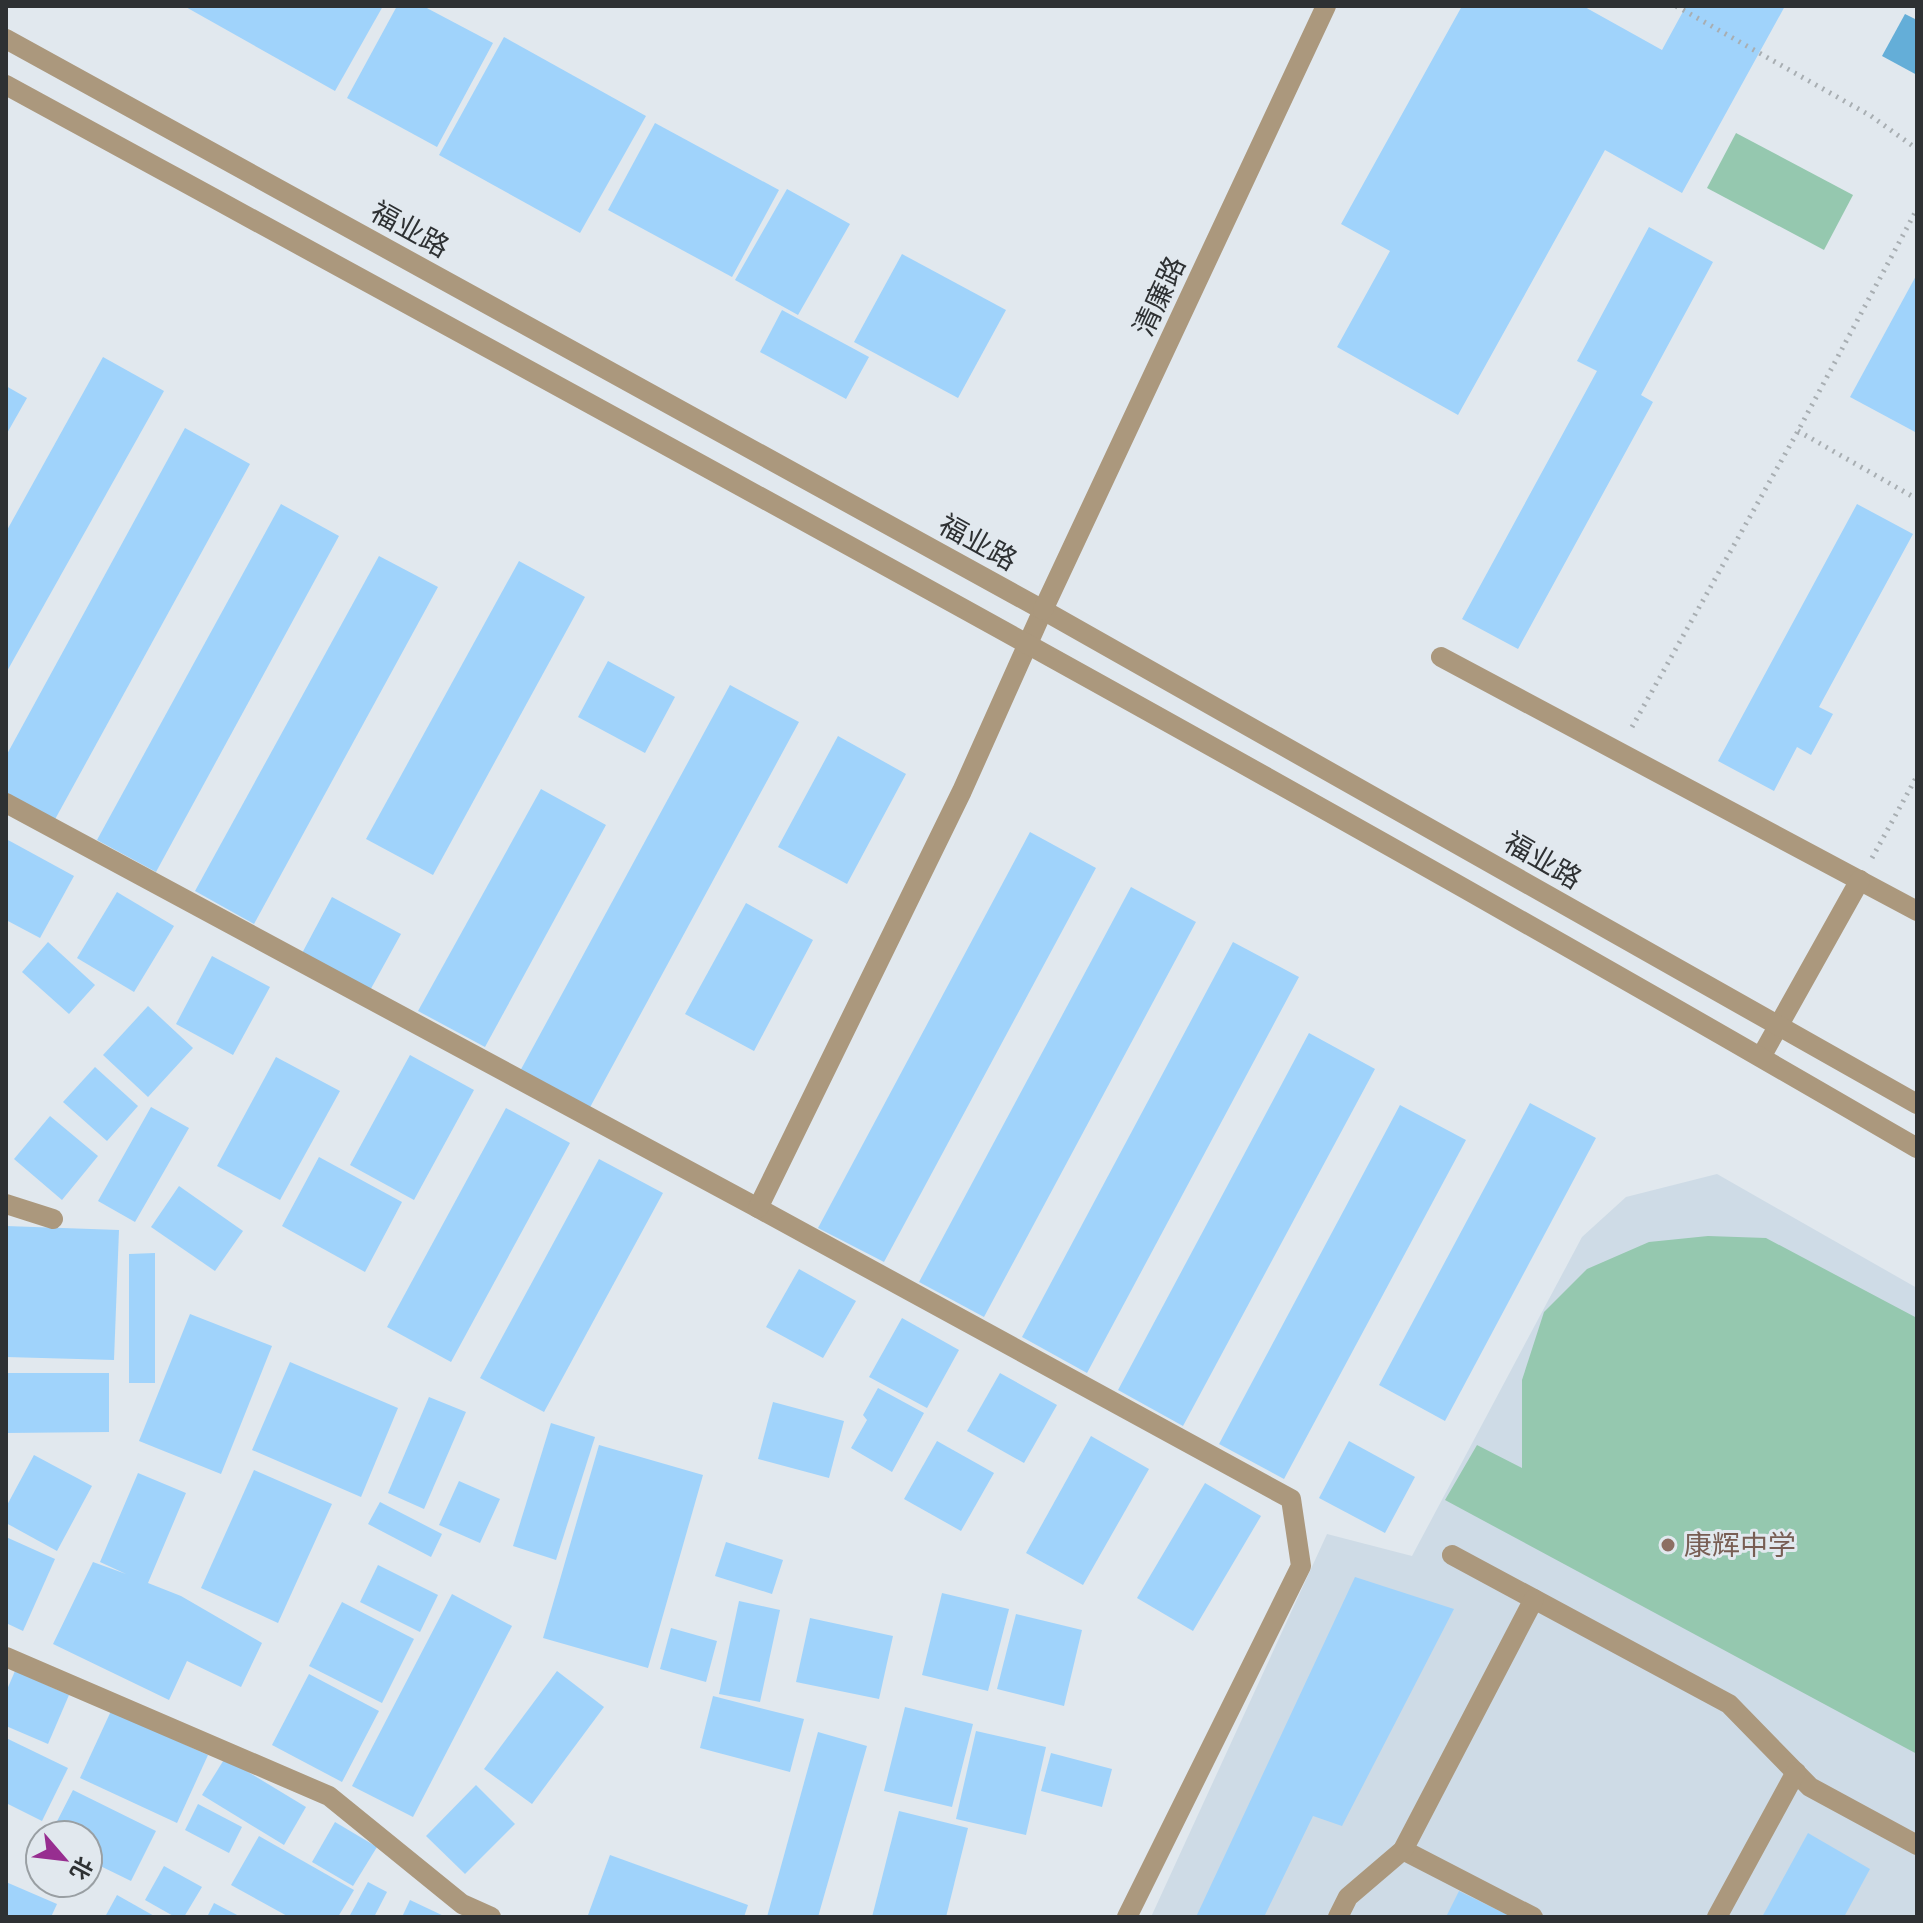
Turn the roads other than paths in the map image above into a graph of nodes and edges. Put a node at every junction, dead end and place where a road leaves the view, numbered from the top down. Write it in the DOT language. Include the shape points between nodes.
graph roads {
  1 [pos="1326,6"];
  2 [pos="6,39"];
  3 [pos="6,85"];
  4 [pos="1043,610"];
  5 [pos="1029,643"];
  6 [pos="1441,657"];
  7 [pos="6,803"];
  8 [pos="1860,880"];
  9 [pos="1917,911"];
  10 [pos="1779,1026"];
  11 [pos="1761,1057"];
  12 [pos="1917,1104"];
  13 [pos="1917,1148"];
  14 [pos="6,1204"];
  15 [pos="758,1208"];
  16 [pos="53,1219"];
  17 [pos="1452,1555"];
  18 [pos="1534,1599"];
  19 [pos="6,1657"];
  20 [pos="1796,1772"];
  21 [pos="1917,1845"];
  22 [pos="1403,1850"];
  23 [pos="491,1917"];
  24 [pos="1127,1917"];
  25 [pos="1338,1917"];
  26 [pos="1533,1917"];
  27 [pos="1717,1917"];
  1 -- 4 [label="street, 清廉路"];
  2 -- 4 [label="street, 福业路"];
  3 -- 5 [label="street"];
  4 -- 5 [label="street, 清廉路"];
  4 -- 10 [label="street, 福业路"];
  5 -- 11 [label="street"];
  5 -- 15 [label="street, 清廉路"];
  6 -- 8 [label="street"];
  7 -- 15 [label="street"];
  8 -- 9 [label="street"];
  8 -- 10 [label="street"];
  10 -- 11 [label="street"];
  10 -- 12 [label="street, 福业路"];
  11 -- 13 [label="street"];
  14 -- 16 [label="street"];
  15 -- 24 [label="street" via="1291,1499 1301,1566"];
  17 -- 18 [label="street"];
  18 -- 20 [label="street" via="1729,1704"];
  18 -- 22 [label="street"];
  19 -- 23 [label="street" via="329,1796 462,1904"];
  20 -- 21 [label="street" via="1810,1787"];
  20 -- 27 [label="street"];
  22 -- 25 [label="street" via="1348,1897"];
  22 -- 26 [label="street"];
}
